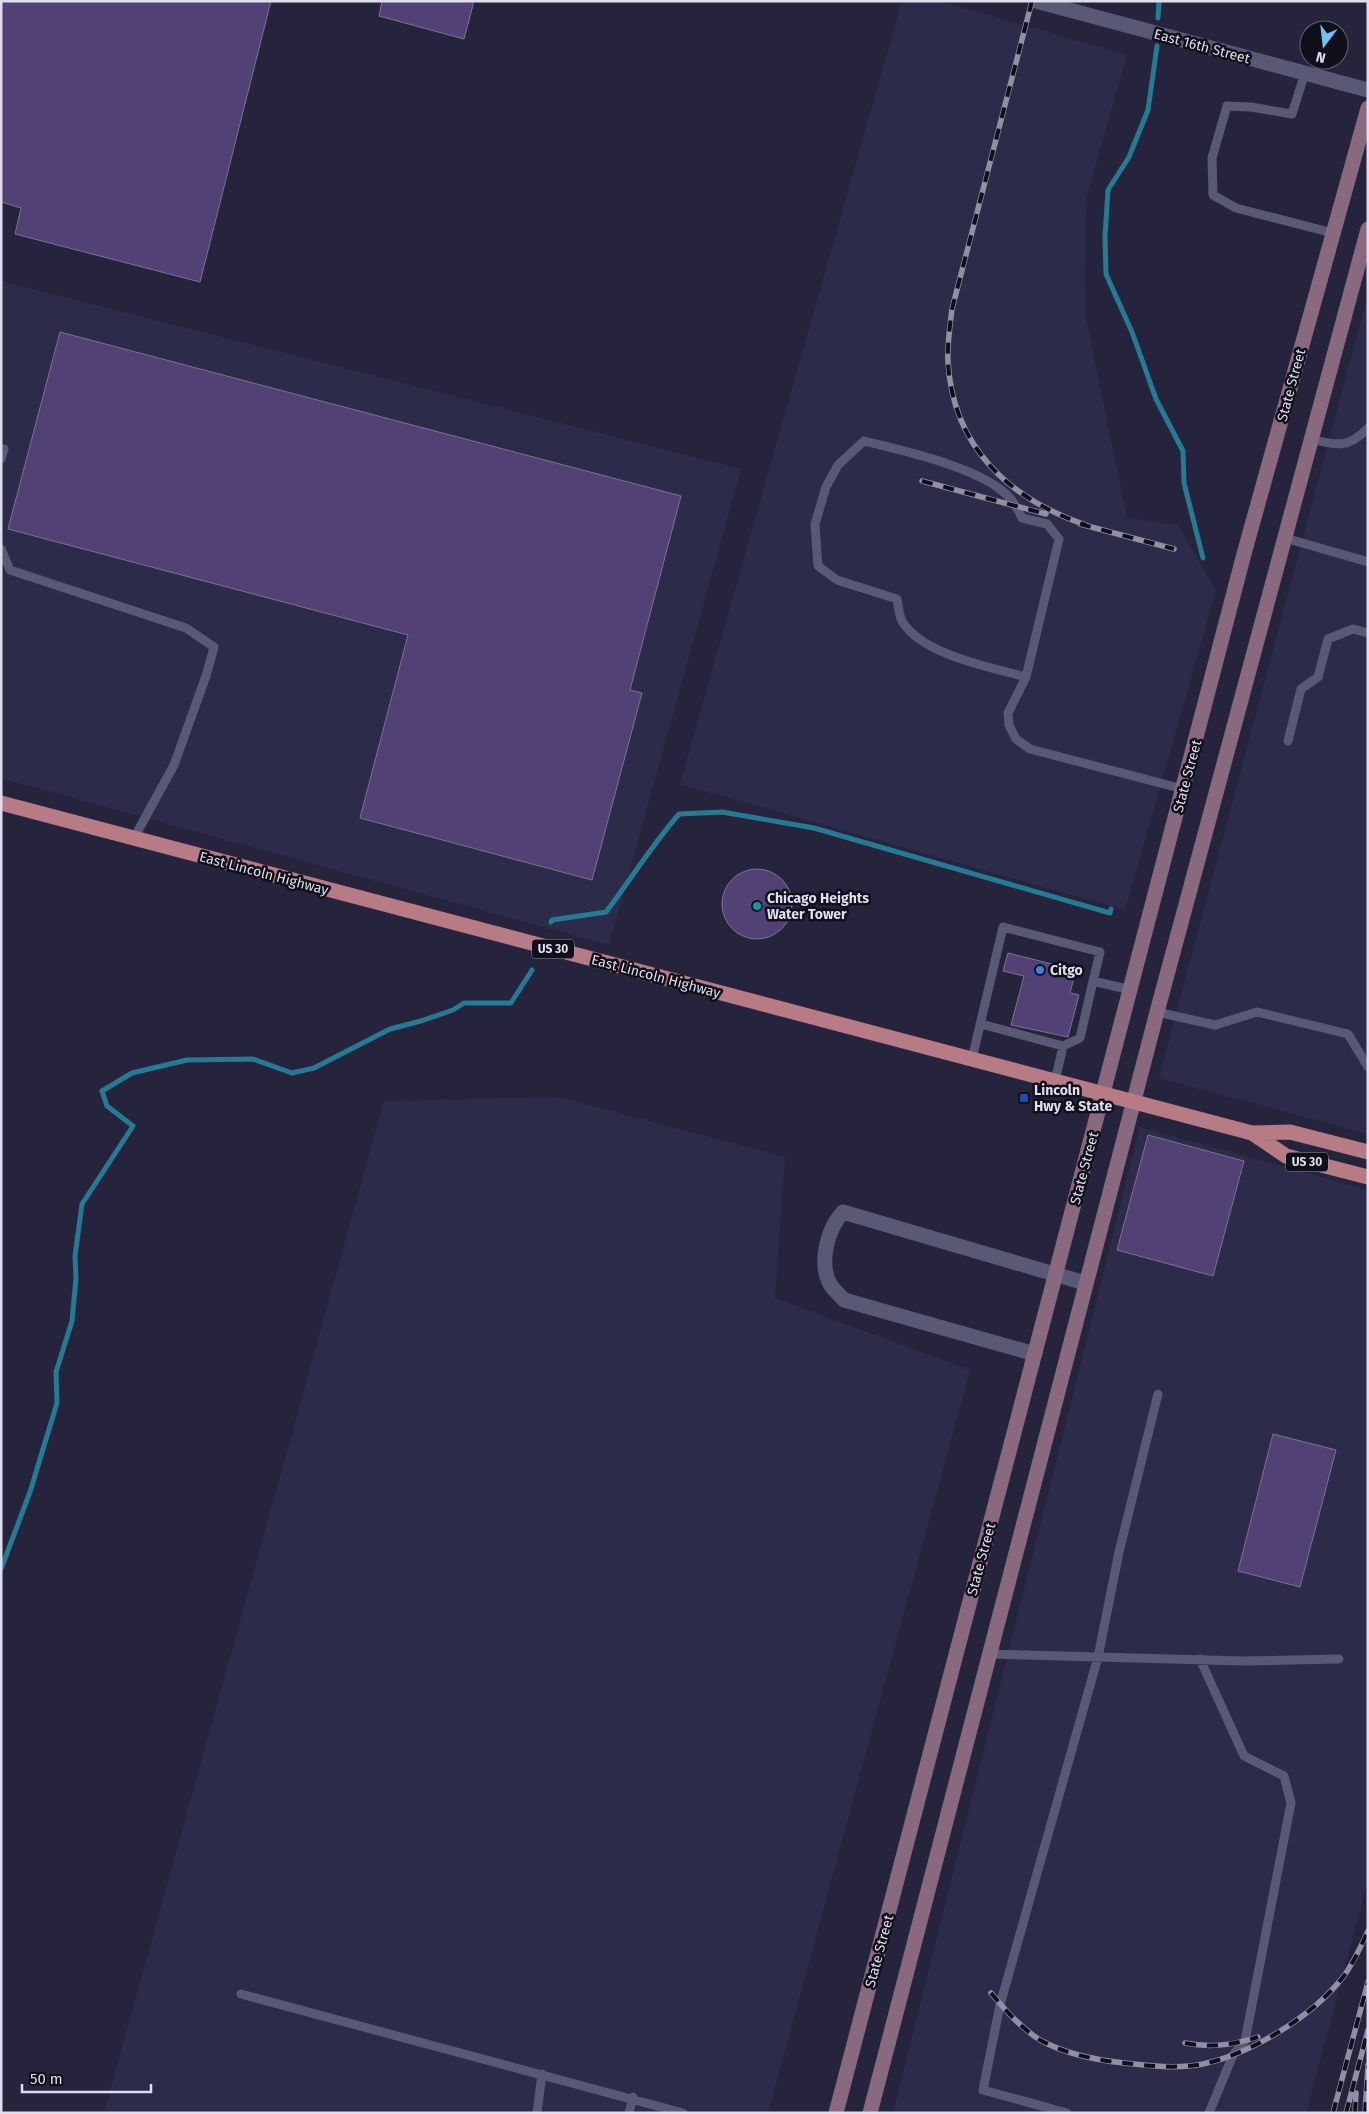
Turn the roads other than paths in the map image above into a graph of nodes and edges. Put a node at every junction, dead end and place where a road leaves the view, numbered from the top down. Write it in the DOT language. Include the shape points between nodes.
graph roads {
  1 [pos="1036,1"];
  2 [pos="1304,73"];
  3 [pos="1368,90"];
  4 [pos="1368,108"];
  5 [pos="1368,229"];
  6 [pos="1333,233"];
  7 [pos="1368,428"];
  8 [pos="1311,439"];
  9 [pos="4,449"];
  10 [pos="1,459"];
  11 [pos="1284,538"];
  12 [pos="1,549"];
  13 [pos="1368,562"];
  14 [pos="1368,633"];
  15 [pos="1026,677"];
  16 [pos="1288,741"];
  17 [pos="1183,789"];
  18 [pos="2,805"];
  19 [pos="134,838"];
  20 [pos="1093,981"];
  21 [pos="1131,990"];
  22 [pos="1157,1012"];
  23 [pos="981,1024"];
  24 [pos="1063,1046"];
  25 [pos="972,1059"];
  26 [pos="1368,1067"];
  27 [pos="1056,1081"];
  28 [pos="1104,1094"];
  29 [pos="1133,1101"];
  30 [pos="1252,1133"];
  31 [pos="1368,1152"];
  32 [pos="1368,1177"];
  33 [pos="1055,1274"];
  34 [pos="1085,1283"];
  35 [pos="1035,1354"];
  36 [pos="1158,1394"];
  37 [pos="989,1654"];
  38 [pos="1098,1657"];
  39 [pos="1200,1659"];
  40 [pos="1340,1659"];
  41 [pos="241,1994"];
  42 [pos="542,2074"];
  43 [pos="633,2098"];
  44 [pos="537,2113"];
  45 [pos="629,2113"];
  46 [pos="683,2113"];
  47 [pos="836,2113"];
  48 [pos="870,2113"];
  49 [pos="1068,2113"];
  50 [pos="1209,2113"];
  1 -- 2 [label="street, East 16th Street"];
  2 -- 3 [label="street, East 16th Street"];
  2 -- 6 [label="lane" via="1292,114 1227,106 1212,158 1213,196 1236,208"];
  4 -- 6 [label="street, State Street"];
  5 -- 8 [label="street"];
  6 -- 17 [label="street, State Street"];
  7 -- 8 [label="lane" via="1358,438 1341,446"];
  8 -- 11 [label="street"];
  9 -- 10 [label="lane"];
  11 -- 13 [label="lane"];
  11 -- 22 [label="street"];
  12 -- 19 [label="lane" via="10,570 186,628 214,647 174,765"];
  14 -- 16 [label="lane" via="1353,630 1328,639 1318,678 1300,689"];
  15 -- 15 [label="lane" via="1059,539 1047,524 1022,518 1007,494 987,481 915,454 864,441 838,465 826,487 815,524 818,566 838,580 897,599 901,620 914,634 944,654"];
  15 -- 17 [label="lane" via="1008,713 1009,725 1016,739 1030,749"];
  17 -- 21 [label="street, State Street"];
  18 -- 19 [label="main road, East Lincoln Highway / US 30"];
  19 -- 25 [label="main road, East Lincoln Highway / US 30"];
  20 -- 21 [label="lane"];
  20 -- 23 [label="lane" via="1100,952 1003,927"];
  20 -- 24 [label="lane" via="1080,1038"];
  21 -- 28 [label="street, State Street"];
  22 -- 26 [label="lane" via="1216,1025 1257,1012 1348,1034"];
  22 -- 29 [label="street"];
  23 -- 24 [label="lane"];
  23 -- 25 [label="lane"];
  24 -- 27 [label="lane"];
  25 -- 27 [label="main road, East Lincoln Highway / US 30"];
  27 -- 28 [label="main road, East Lincoln Highway / US 30"];
  28 -- 29 [label="main road, East Lincoln Highway / US 30"];
  28 -- 33 [label="street, State Street"];
  29 -- 30 [label="main road, East Lincoln Highway / US 30"];
  29 -- 34 [label="street"];
  30 -- 31 [label="main road, East Lincoln Highway / US 30" via="1290,1132"];
  30 -- 32 [label="main road, East Lincoln Highway / US 30" via="1286,1156"];
  33 -- 34 [label="street"];
  33 -- 35 [label="street, State Street"];
  33 -- 35 [label="street" via="843,1212 834,1221 823,1264 829,1284 844,1300"];
  34 -- 37 [label="street"];
  35 -- 47 [label="street, State Street"];
  36 -- 38 [label="lane"];
  37 -- 38 [label="lane"];
  37 -- 48 [label="street"];
  38 -- 39 [label="lane"];
  38 -- 49 [label="lane" via="1000,2005 983,2090"];
  39 -- 40 [label="lane"];
  39 -- 50 [label="lane" via="1244,1756 1284,1776 1291,1804 1246,2041 1233,2055"];
  41 -- 42 [label="lane"];
  42 -- 43 [label="lane"];
  42 -- 44 [label="lane"];
  43 -- 45 [label="lane"];
  43 -- 46 [label="lane"];
}
